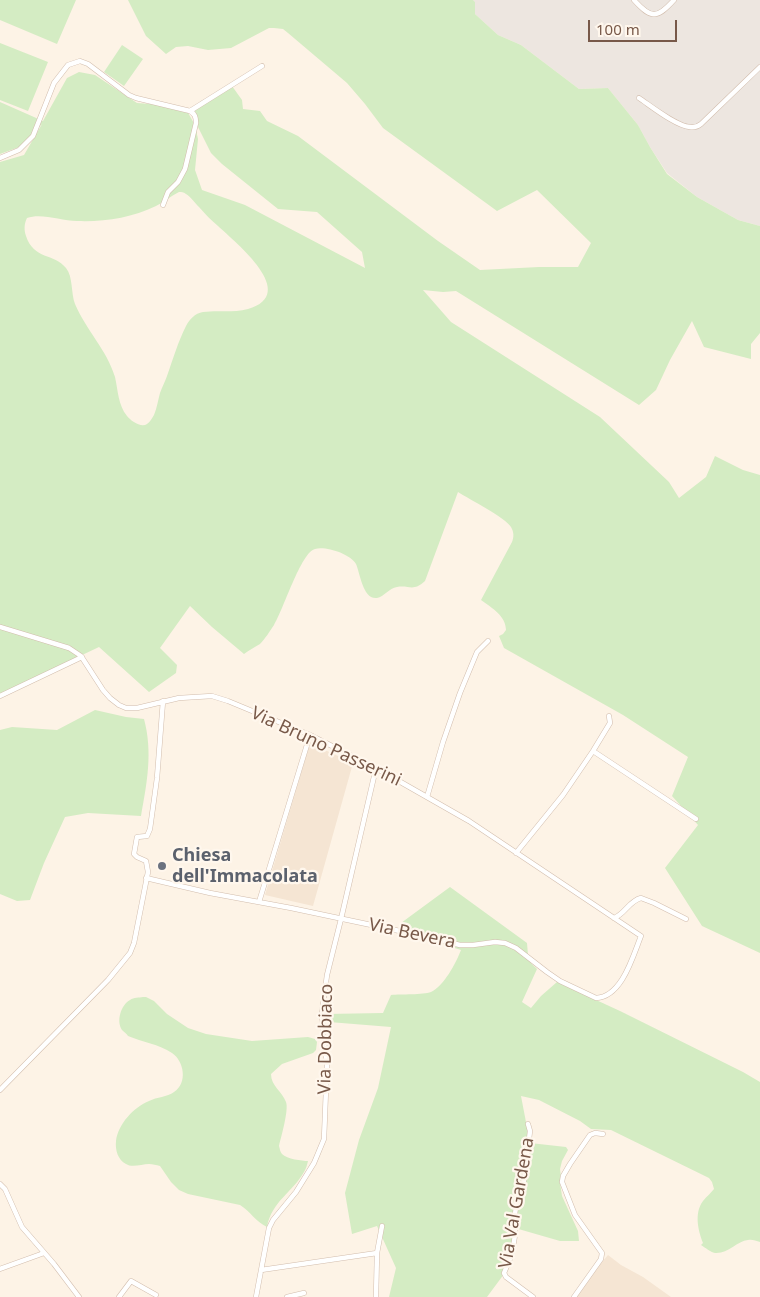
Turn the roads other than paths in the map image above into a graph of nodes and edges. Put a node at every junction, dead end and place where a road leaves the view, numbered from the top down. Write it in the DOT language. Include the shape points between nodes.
graph roads {
  1 [pos="634,0"];
  2 [pos="674,0"];
  3 [pos="262,66"];
  4 [pos="760,67"];
  5 [pos="639,98"];
  6 [pos="190,111"];
  7 [pos="0,158"];
  8 [pos="163,205"];
  9 [pos="0,627"];
  10 [pos="488,642"];
  11 [pos="82,658"];
  12 [pos="0,696"];
  13 [pos="163,701"];
  14 [pos="609,716"];
  15 [pos="310,736"];
  16 [pos="593,751"];
  17 [pos="376,768"];
  18 [pos="427,797"];
  19 [pos="696,819"];
  20 [pos="516,852"];
  21 [pos="146,878"];
  22 [pos="259,902"];
  23 [pos="614,918"];
  24 [pos="342,919"];
  25 [pos="686,919"];
  26 [pos="642,936"];
  27 [pos="0,1090"];
  28 [pos="528,1124"];
  29 [pos="603,1134"];
  30 [pos="0,1184"];
  31 [pos="5,1189"];
  32 [pos="0,1192"];
  33 [pos="382,1226"];
  34 [pos="44,1253"];
  35 [pos="377,1253"];
  36 [pos="0,1269"];
  37 [pos="261,1270"];
  38 [pos="304,1293"];
  39 [pos="156,1295"];
  40 [pos="576,1296"];
  41 [pos="79,1297"];
  42 [pos="119,1297"];
  43 [pos="256,1297"];
  44 [pos="287,1297"];
  45 [pos="376,1297"];
  46 [pos="533,1297"];
  1 -- 2 [label="street" via="642,10 652,15 664,12"];
  3 -- 6 [label="street"];
  4 -- 5 [label="street" via="696,127 679,124"];
  6 -- 7 [label="street" via="129,95 80,61 68,65 54,83 33,136 19,150"];
  6 -- 8 [label="street" via="196,117 196,123 185,169 168,192"];
  9 -- 11 [label="street, Via Bruno Passerini" via="69,648"];
  10 -- 18 [label="street" via="477,652 460,693"];
  11 -- 12 [label="street"];
  11 -- 13 [label="street, Via Bruno Passerini" via="110,698 119,705 137,708"];
  13 -- 15 [label="street, Via Bruno Passerini" via="212,696"];
  13 -- 21 [label="street" via="150,829 147,836 137,837 134,854 146,860"];
  14 -- 16 [label="street" via="610,723"];
  15 -- 17 [label="street, Via Bruno Passerini"];
  15 -- 22 [label="street"];
  16 -- 19 [label="street"];
  16 -- 20 [label="street" via="563,795"];
  17 -- 18 [label="street, Via Bruno Passerini"];
  17 -- 24 [label="street, Via Dobbiaco"];
  18 -- 20 [label="street, Via Bruno Passerini"];
  20 -- 23 [label="street, Via Bruno Passerini"];
  21 -- 22 [label="street"];
  21 -- 27 [label="street" via="130,952 94,994"];
  22 -- 24 [label="street"];
  23 -- 25 [label="street" via="641,898"];
  23 -- 26 [label="street, Via Bruno Passerini"];
  24 -- 26 [label="street, Via Bevera" via="460,945 505,944 516,948 560,981 596,998 609,995 618,987"];
  24 -- 37 [label="street, Via Dobbiaco" via="327,974 322,1012 327,1065 324,1139 314,1164 269,1228"];
  28 -- 46 [label="street, Via Val Gardena" via="524,1180 516,1207 512,1254 504,1273"];
  29 -- 40 [label="street" via="595,1132 590,1135 562,1182 575,1215 602,1253"];
  30 -- 31 [label="street"];
  31 -- 32 [label="street"];
  31 -- 34 [label="street" via="22,1228"];
  33 -- 35 [label="street"];
  34 -- 36 [label="street"];
  34 -- 41 [label="street"];
  35 -- 37 [label="street"];
  35 -- 45 [label="street"];
  37 -- 43 [label="street, Via Dobbiaco"];
  38 -- 44 [label="street"];
  39 -- 42 [label="street" via="131,1281"];
}
